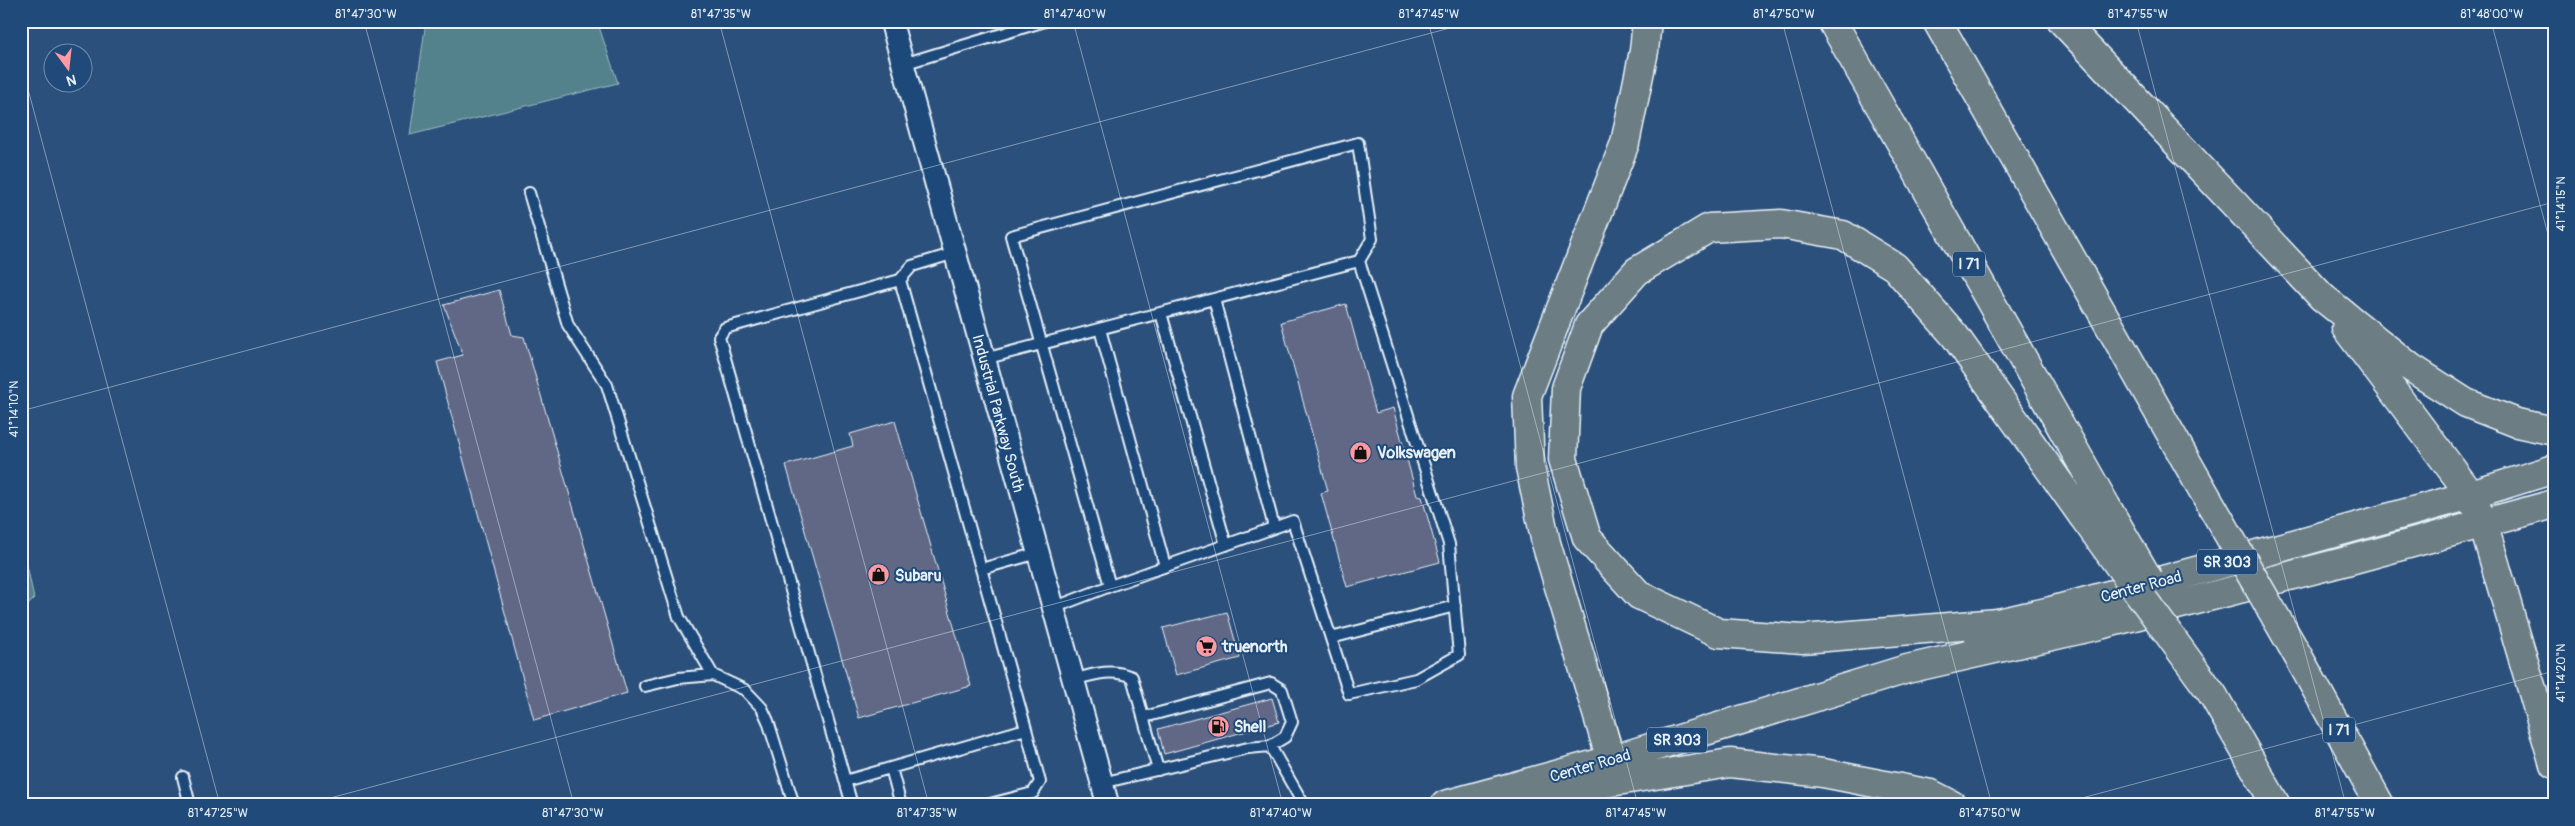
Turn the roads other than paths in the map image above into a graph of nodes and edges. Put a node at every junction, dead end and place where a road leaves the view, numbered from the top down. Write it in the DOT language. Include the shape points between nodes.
graph roads {
  1 [pos="890,21"];
  2 [pos="1045,21"];
  3 [pos="1647,21"];
  4 [pos="1832,21"];
  5 [pos="1937,21"];
  6 [pos="2062,21"];
  7 [pos="902,64"];
  8 [pos="529,193"];
  9 [pos="955,253"];
  10 [pos="1359,261"];
  11 [pos="900,280"];
  12 [pos="2322,297"];
  13 [pos="1214,299"];
  14 [pos="1161,313"];
  15 [pos="1100,329"];
  16 [pos="1041,344"];
  17 [pos="984,359"];
  18 [pos="2554,431"];
  19 [pos="2554,470"];
  20 [pos="2471,495"];
  21 [pos="2554,504"];
  22 [pos="2094,510"];
  23 [pos="2483,523"];
  24 [pos="1274,527"];
  25 [pos="1226,545"];
  26 [pos="1038,553"];
  27 [pos="1164,566"];
  28 [pos="980,569"];
  29 [pos="1110,586"];
  30 [pos="1455,606"];
  31 [pos="1053,608"];
  32 [pos="1998,623"];
  33 [pos="1331,638"];
  34 [pos="1907,669"];
  35 [pos="713,675"];
  36 [pos="1073,680"];
  37 [pos="645,686"];
  38 [pos="1144,717"];
  39 [pos="1026,730"];
  40 [pos="1270,746"];
  41 [pos="1611,760"];
  42 [pos="2554,764"];
  43 [pos="891,768"];
  44 [pos="1158,770"];
  45 [pos="183,777"];
  46 [pos="845,781"];
  47 [pos="1102,783"];
  48 [pos="190,805"];
  49 [pos="794,805"];
  50 [pos="852,805"];
  51 [pos="901,805"];
  52 [pos="986,805"];
  53 [pos="1108,805"];
  54 [pos="1304,805"];
  55 [pos="1445,805"];
  56 [pos="1466,805"];
  57 [pos="1952,805"];
  58 [pos="2276,805"];
  59 [pos="2380,805"];
  1 -- 7 [label="street, Industrial Parkway South"];
  2 -- 7 [label="lane"];
  3 -- 41 [label="main road" via="1625,143 1527,396 1530,468 1546,543"];
  4 -- 22 [label="main road, I 71"];
  5 -- 59 [label="main road, I 71, bridge"];
  6 -- 12 [label="main road"];
  7 -- 9 [label="street, Industrial Parkway South"];
  8 -- 35 [label="lane" via="568,325 607,385 679,617"];
  9 -- 11 [label="lane" via="912,266"];
  9 -- 17 [label="street, Industrial Parkway South"];
  10 -- 13 [label="lane"];
  10 -- 16 [label="lane" via="1372,239 1358,143 1011,236"];
  10 -- 30 [label="lane" via="1449,544"];
  11 -- 28 [label="lane"];
  11 -- 46 [label="lane" via="725,328 720,337"];
  12 -- 18 [label="main road" via="2410,367 2466,403 2517,423"];
  12 -- 20 [label="main road"];
  13 -- 14 [label="lane"];
  13 -- 24 [label="lane"];
  14 -- 15 [label="lane"];
  14 -- 25 [label="lane"];
  15 -- 16 [label="lane"];
  15 -- 27 [label="lane"];
  16 -- 17 [label="lane"];
  16 -- 29 [label="lane"];
  17 -- 26 [label="street, Industrial Parkway South"];
  19 -- 20 [label="main road, Center Road / SR 303"];
  20 -- 23 [label="main road"];
  20 -- 32 [label="main road, Center Road / SR 303"];
  21 -- 23 [label="main road, Center Road / SR 303"];
  22 -- 32 [label="main road" via="1955,336 1895,267 1843,235 1780,224 1709,228 1638,271 1589,326 1566,388 1563,459 1586,538 1639,596 1719,633 1802,639"];
  22 -- 58 [label="main road, bridge" via="2213,695"];
  23 -- 34 [label="main road, Center Road / SR 303" via="2100,625"];
  23 -- 42 [label="main road"];
  24 -- 25 [label="lane"];
  24 -- 33 [label="lane" via="1293,521"];
  25 -- 27 [label="lane"];
  26 -- 28 [label="lane"];
  26 -- 31 [label="street, Industrial Parkway South"];
  27 -- 29 [label="lane"];
  28 -- 39 [label="lane"];
  29 -- 31 [label="lane"];
  30 -- 33 [label="lane"];
  30 -- 33 [label="lane" via="1459,654 1416,679 1350,694"];
  31 -- 36 [label="street, Industrial Parkway South"];
  32 -- 34 [label="main road, Center Road / SR 303" via="1941,649"];
  34 -- 41 [label="main road, Center Road / SR 303"];
  35 -- 37 [label="lane" via="678,678"];
  35 -- 49 [label="lane" via="745,690 762,708"];
  36 -- 38 [label="lane" via="1105,672 1132,677"];
  36 -- 47 [label="street, Industrial Parkway South"];
  38 -- 40 [label="lane" via="1271,683 1282,690 1292,722 1285,737"];
  38 -- 44 [label="lane"];
  39 -- 43 [label="lane"];
  39 -- 52 [label="lane" via="1040,782 1032,792"];
  40 -- 44 [label="lane" via="1248,748"];
  40 -- 54 [label="lane"];
  41 -- 55 [label="main road, Center Road / SR 303"];
  43 -- 46 [label="lane"];
  43 -- 51 [label="lane"];
  44 -- 47 [label="lane"];
  45 -- 48 [label="lane"];
  46 -- 50 [label="lane"];
  47 -- 53 [label="street, Industrial Parkway South"];
  56 -- 57 [label="main road" via="1730,763 1823,773 1931,794"];
}
